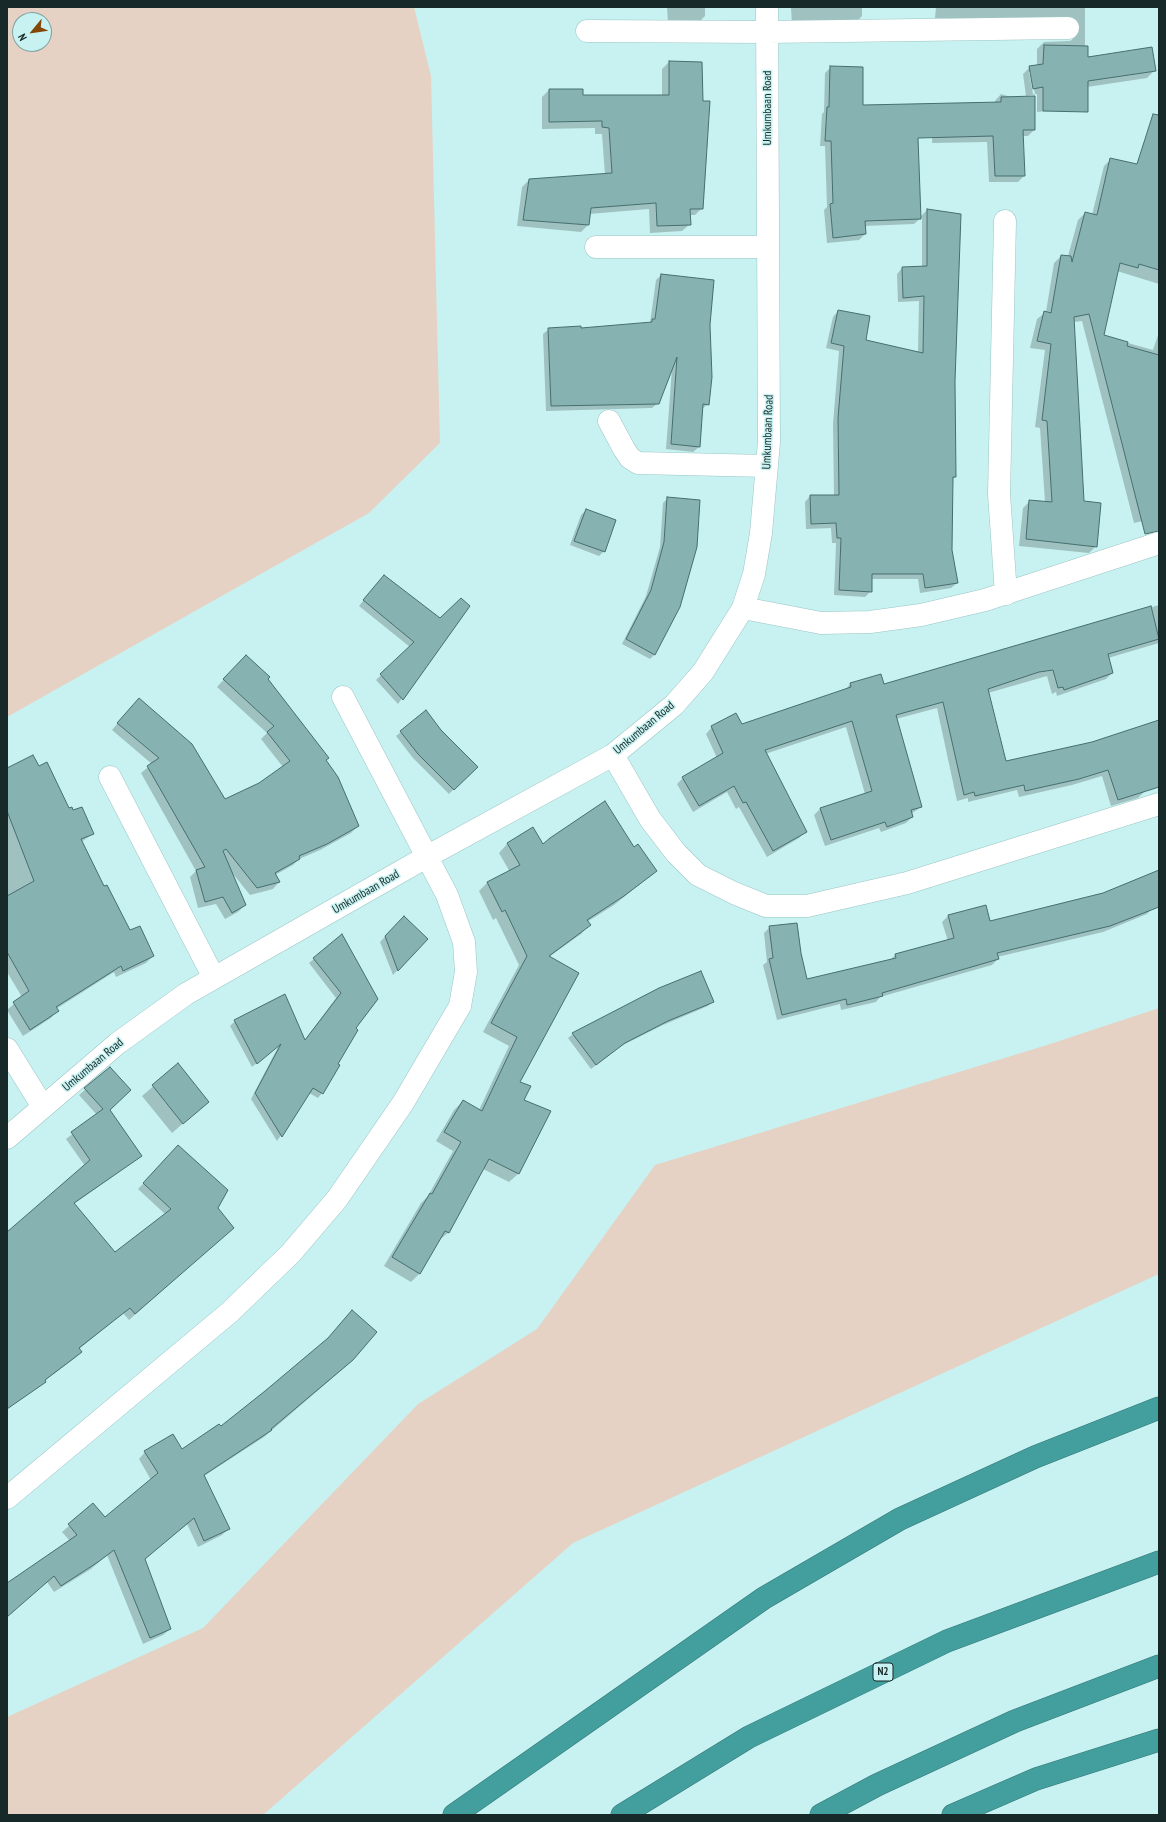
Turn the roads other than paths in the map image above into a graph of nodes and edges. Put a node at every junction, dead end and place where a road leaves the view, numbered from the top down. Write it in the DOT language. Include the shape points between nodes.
graph roads {
  1 [pos="767,7"];
  2 [pos="1068,28"];
  3 [pos="587,31"];
  4 [pos="768,32"];
  5 [pos="1005,221"];
  6 [pos="596,247"];
  7 [pos="768,247"];
  8 [pos="609,421"];
  9 [pos="767,466"];
  10 [pos="1159,543"];
  11 [pos="1006,594"];
  12 [pos="743,608"];
  13 [pos="343,697"];
  14 [pos="613,755"];
  15 [pos="110,777"];
  16 [pos="1159,804"];
  17 [pos="428,856"];
  18 [pos="214,978"];
  19 [pos="7,1049"];
  20 [pos="43,1107"];
  21 [pos="7,1138"];
  22 [pos="1159,1408"];
  23 [pos="7,1498"];
  24 [pos="1159,1562"];
  25 [pos="1159,1666"];
  26 [pos="1159,1740"];
  27 [pos="454,1815"];
  28 [pos="622,1815"];
  29 [pos="820,1815"];
  30 [pos="953,1815"];
  1 -- 4 [label="street, Umkumbaan Road"];
  2 -- 4 [label="street"];
  3 -- 4 [label="street"];
  4 -- 7 [label="street, Umkumbaan Road"];
  5 -- 11 [label="street" via="999,494"];
  6 -- 7 [label="street"];
  7 -- 9 [label="street, Umkumbaan Road"];
  8 -- 9 [label="street" via="630,458 638,463"];
  9 -- 12 [label="street, Umkumbaan Road" via="760,540 754,574"];
  10 -- 11 [label="street"];
  11 -- 12 [label="street" via="921,615 870,622 822,622"];
  12 -- 14 [label="street, Umkumbaan Road" via="703,672 674,705"];
  13 -- 17 [label="street"];
  14 -- 16 [label="street" via="650,819 676,853 698,875 766,906 808,906 907,883"];
  14 -- 17 [label="street, Umkumbaan Road"];
  15 -- 18 [label="street"];
  17 -- 18 [label="street, Umkumbaan Road"];
  17 -- 23 [label="street" via="448,895 464,942 466,972 460,1006 403,1103 337,1199 291,1253 230,1312"];
  18 -- 20 [label="street, Umkumbaan Road" via="186,994 118,1043"];
  19 -- 20 [label="street"];
  20 -- 21 [label="street, Umkumbaan Road"];
  22 -- 27 [label="highway" via="1035,1457 900,1519 764,1598"];
  24 -- 28 [label="highway, N2" via="947,1641 749,1737"];
  25 -- 29 [label="highway" via="1015,1722 877,1785"];
  26 -- 30 [label="highway" via="1036,1779"];
}
